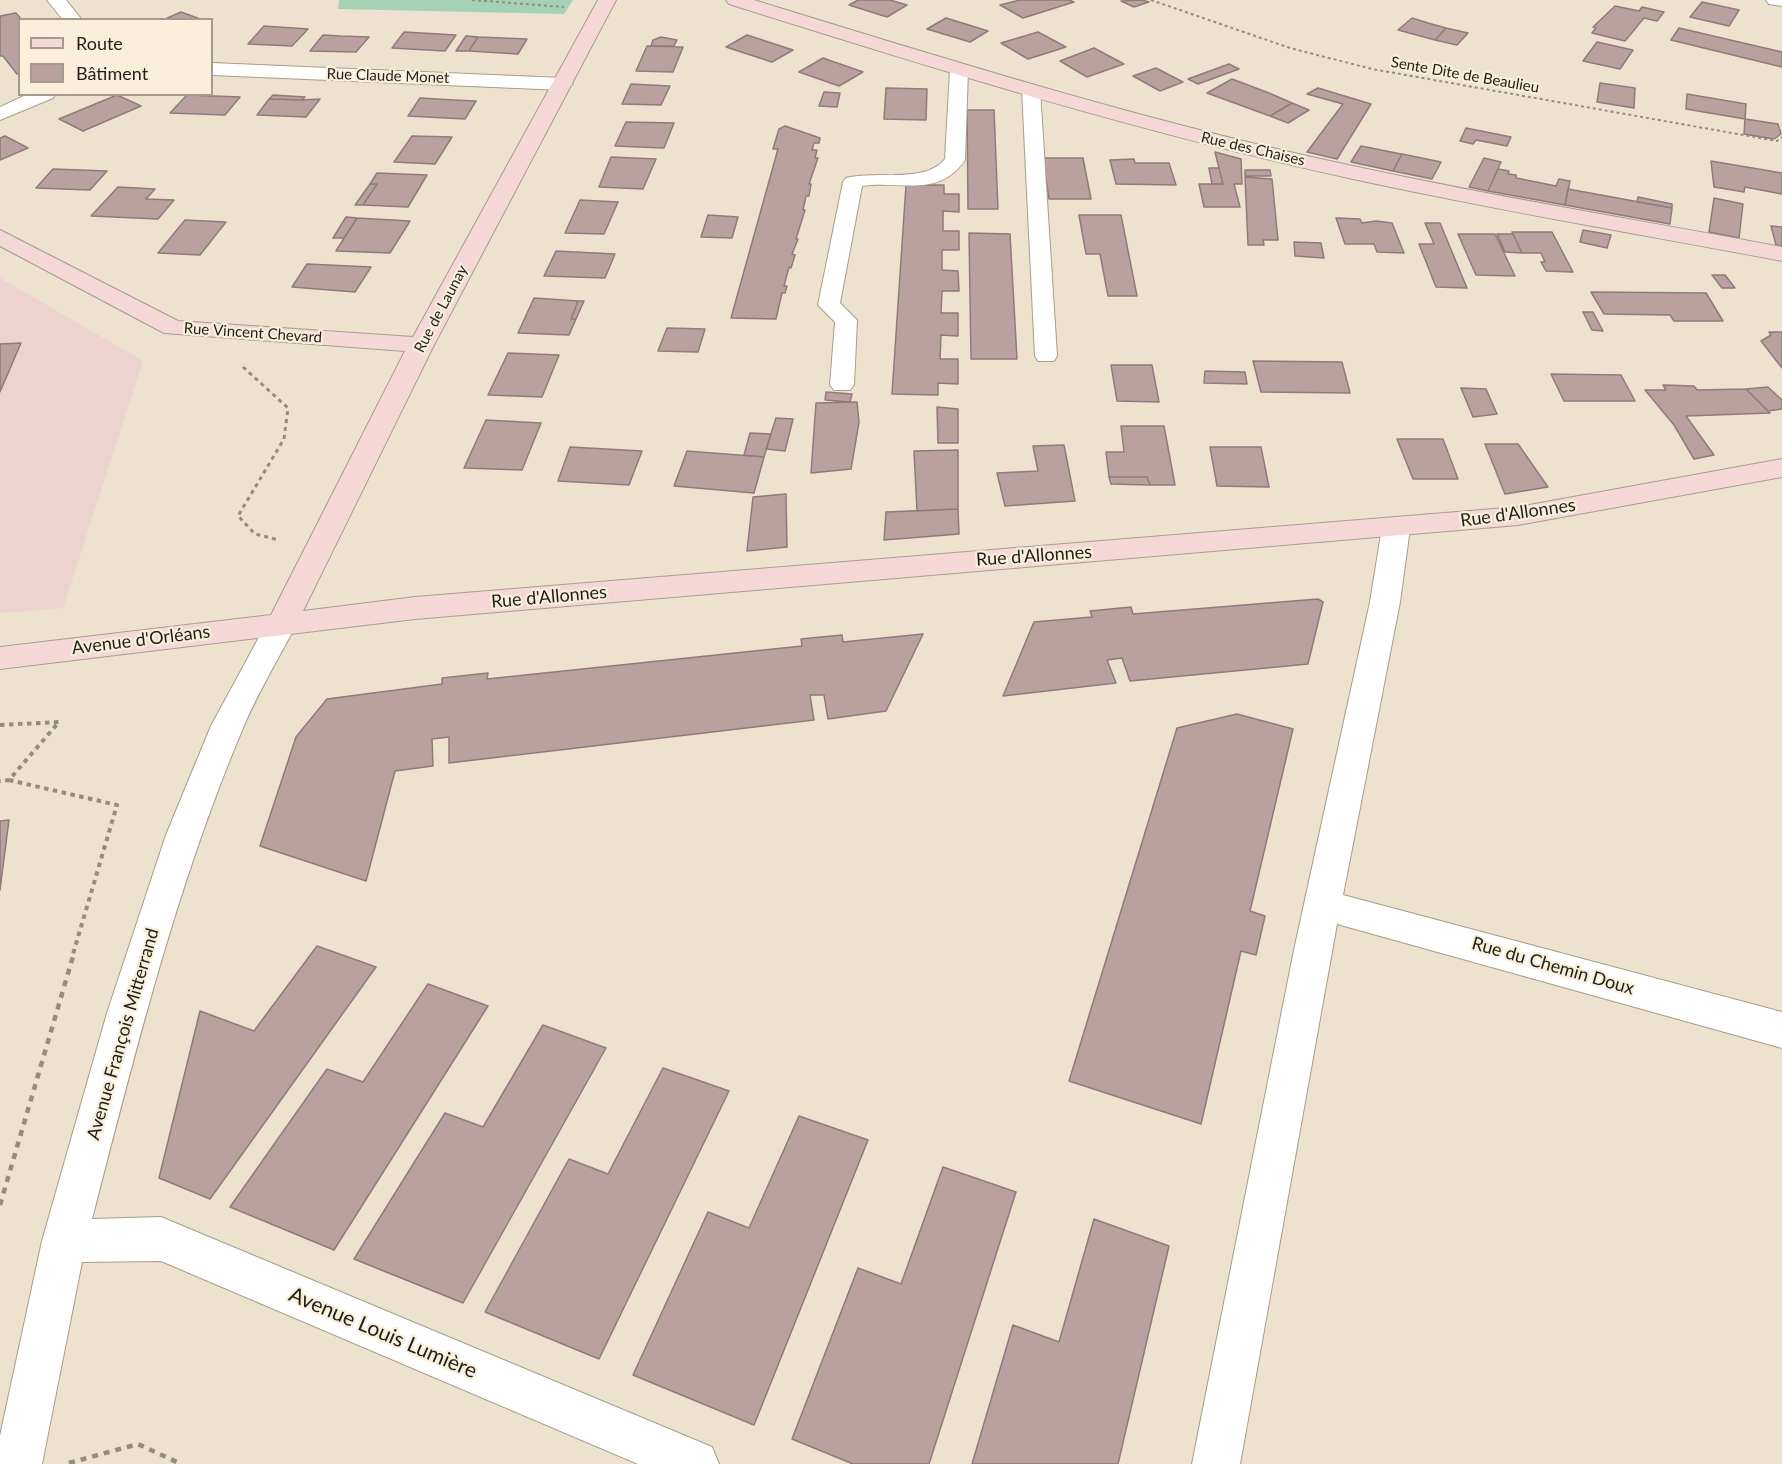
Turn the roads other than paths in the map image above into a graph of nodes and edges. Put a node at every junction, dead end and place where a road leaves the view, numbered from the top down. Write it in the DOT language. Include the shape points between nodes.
graph roads {
  1 [pos="56,0"];
  2 [pos="607,0"];
  3 [pos="735,0"];
  4 [pos="1775,0"];
  5 [pos="1782,2"];
  6 [pos="71,18"];
  7 [pos="213,69"];
  8 [pos="958,70"];
  9 [pos="563,84"];
  10 [pos="1031,90"];
  11 [pos="41,96"];
  12 [pos="0,114"];
  13 [pos="0,237"];
  14 [pos="1782,254"];
  15 [pos="421,345"];
  16 [pos="1046,356"];
  17 [pos="842,385"];
  18 [pos="1782,468"];
  19 [pos="1396,528"];
  20 [pos="282,623"];
  21 [pos="0,658"];
  22 [pos="1323,905"];
  23 [pos="1782,1030"];
  24 [pos="64,1241"];
  25 [pos="18,1464"];
  26 [pos="695,1464"];
  27 [pos="1216,1464"];
  1 -- 6 [label="street"];
  2 -- 9 [label="street, Rue de Launay"];
  3 -- 8 [label="street, Rue des Chaises"];
  4 -- 5 [label="street"];
  7 -- 9 [label="street, Rue Claude Monet"];
  8 -- 10 [label="street, Rue des Chaises"];
  8 -- 17 [label="lane" via="955,160 950,170 923,180 864,178 853,182 829,305 846,320"];
  9 -- 15 [label="street, Rue de Launay"];
  10 -- 14 [label="street, Rue des Chaises" via="1353,173"];
  10 -- 16 [label="lane"];
  11 -- 12 [label="street"];
  13 -- 15 [label="street, Rue Vincent Chevard" via="173,328"];
  15 -- 20 [label="street, Rue de Launay"];
  18 -- 19 [label="street, Rue d'Allonnes" via="1518,516"];
  19 -- 20 [label="street, Rue d'Allonnes" via="571,595"];
  19 -- 22 [label="street" via="1385,602"];
  20 -- 21 [label="street, Avenue d'Orléans"];
  20 -- 24 [label="street, Avenue François Mitterrand" via="226,726 184,835 126,1013"];
  22 -- 23 [label="street, Rue du Chemin Doux"];
  22 -- 27 [label="street"];
  24 -- 25 [label="street, Avenue François Mitterrand"];
  24 -- 26 [label="street, Avenue Louis Lumière" via="161,1239"];
}
